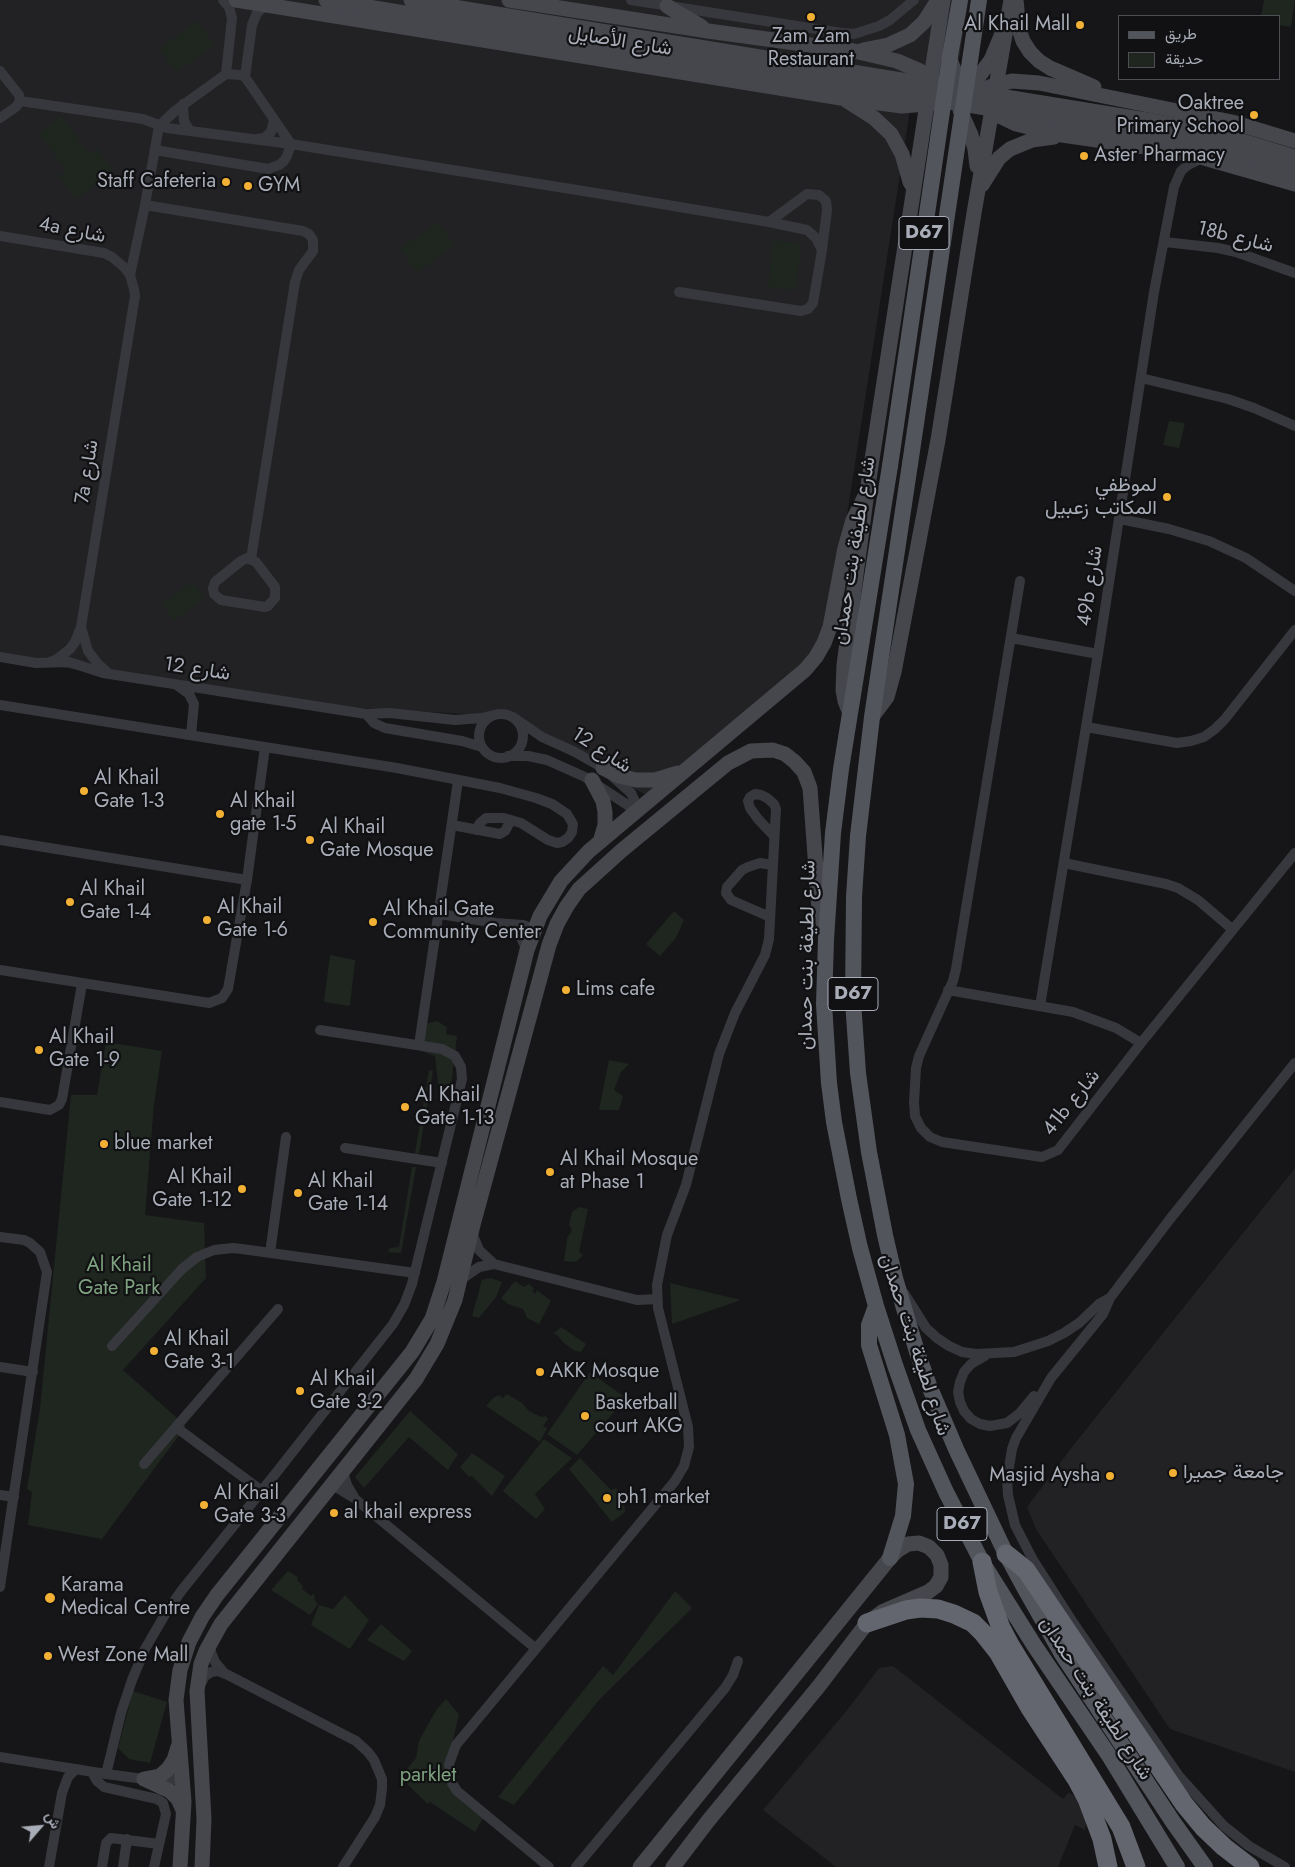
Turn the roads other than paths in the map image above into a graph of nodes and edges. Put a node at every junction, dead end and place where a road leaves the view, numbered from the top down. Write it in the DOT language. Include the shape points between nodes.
graph roads {
  1 [pos="223,0"];
  2 [pos="236,0"];
  3 [pos="326,0"];
  4 [pos="411,0"];
  5 [pos="509,0"];
  6 [pos="631,0"];
  7 [pos="914,0"];
  8 [pos="938,0"];
  9 [pos="943,0"];
  10 [pos="949,0"];
  11 [pos="960,0"];
  12 [pos="979,0"];
  13 [pos="1011,0"];
  14 [pos="1016,0"];
  15 [pos="266,4"];
  16 [pos="667,6"];
  17 [pos="1004,29"];
  18 [pos="708,31"];
  19 [pos="854,51"];
  20 [pos="0,71"];
  21 [pos="226,74"];
  22 [pos="245,78"];
  23 [pos="931,79"];
  24 [pos="996,84"];
  25 [pos="970,93"];
  26 [pos="1110,97"];
  27 [pos="841,98"];
  28 [pos="20,101"];
  29 [pos="955,103"];
  30 [pos="183,104"];
  31 [pos="926,105"];
  32 [pos="991,112"];
  33 [pos="0,118"];
  34 [pos="274,120"];
  35 [pos="158,126"];
  36 [pos="190,131"];
  37 [pos="1062,135"];
  38 [pos="256,140"];
  39 [pos="1295,141"];
  40 [pos="291,144"];
  41 [pos="155,150"];
  42 [pos="1295,157"];
  43 [pos="1204,158"];
  44 [pos="1295,172"];
  45 [pos="1295,184"];
  46 [pos="914,189"];
  47 [pos="979,190"];
  48 [pos="145,206"];
  49 [pos="827,215"];
  50 [pos="769,222"];
  51 [pos="808,230"];
  52 [pos="0,236"];
  53 [pos="1165,242"];
  54 [pos="822,250"];
  55 [pos="1295,273"];
  56 [pos="130,275"];
  57 [pos="679,292"];
  58 [pos="1141,378"];
  59 [pos="1295,426"];
  60 [pos="867,492"];
  61 [pos="1120,519"];
  62 [pos="250,559"];
  63 [pos="1020,581"];
  64 [pos="1295,591"];
  65 [pos="81,627"];
  66 [pos="1295,630"];
  67 [pos="1011,638"];
  68 [pos="1098,654"];
  69 [pos="0,657"];
  70 [pos="50,662"];
  71 [pos="111,675"];
  72 [pos="175,684"];
  73 [pos="0,705"];
  74 [pos="849,711"];
  75 [pos="366,714"];
  76 [pos="494,715"];
  77 [pos="513,717"];
  78 [pos="872,717"];
  79 [pos="1086,727"];
  80 [pos="191,735"];
  81 [pos="266,747"];
  82 [pos="482,747"];
  83 [pos="765,749"];
  84 [pos="508,756"];
  85 [pos="690,767"];
  86 [pos="603,768"];
  87 [pos="458,780"];
  88 [pos="592,780"];
  89 [pos="639,810"];
  90 [pos="511,820"];
  91 [pos="452,826"];
  92 [pos="476,830"];
  93 [pos="774,836"];
  94 [pos="0,840"];
  95 [pos="599,843"];
  96 [pos="1295,853"];
  97 [pos="1064,863"];
  98 [pos="772,865"];
  99 [pos="247,880"];
  100 [pos="579,889"];
  101 [pos="440,914"];
  102 [pos="770,917"];
  103 [pos="503,924"];
  104 [pos="534,929"];
  105 [pos="1232,929"];
  106 [pos="826,940"];
  107 [pos="527,950"];
  108 [pos="0,970"];
  109 [pos="541,974"];
  110 [pos="82,984"];
  111 [pos="948,990"];
  112 [pos="1040,1006"];
  113 [pos="320,1030"];
  114 [pos="1141,1044"];
  115 [pos="419,1045"];
  116 [pos="1295,1064"];
  117 [pos="5,1103"];
  118 [pos="286,1137"];
  119 [pos="345,1148"];
  120 [pos="442,1163"];
  121 [pos="471,1232"];
  122 [pos="0,1237"];
  123 [pos="270,1253"];
  124 [pos="494,1264"];
  125 [pos="415,1273"];
  126 [pos="895,1278"];
  127 [pos="460,1280"];
  128 [pos="1110,1298"];
  129 [pos="657,1299"];
  130 [pos="876,1306"];
  131 [pos="278,1309"];
  132 [pos="112,1346"];
  133 [pos="991,1354"];
  134 [pos="0,1367"];
  135 [pos="33,1372"];
  136 [pos="1046,1385"];
  137 [pos="177,1428"];
  138 [pos="350,1430"];
  139 [pos="144,1464"];
  140 [pos="343,1472"];
  141 [pos="332,1484"];
  142 [pos="262,1491"];
  143 [pos="0,1495"];
  144 [pos="14,1497"];
  145 [pos="354,1498"];
  146 [pos="1006,1554"];
  147 [pos="890,1558"];
  148 [pos="982,1562"];
  149 [pos="0,1587"];
  150 [pos="867,1623"];
  151 [pos="210,1642"];
  152 [pos="535,1648"];
  153 [pos="738,1661"];
  154 [pos="226,1674"];
  155 [pos="197,1691"];
  156 [pos="179,1744"];
  157 [pos="0,1757"];
  158 [pos="76,1770"];
  159 [pos="92,1772"];
  160 [pos="106,1774"];
  161 [pos="144,1779"];
  162 [pos="183,1782"];
  163 [pos="203,1801"];
  164 [pos="183,1810"];
  165 [pos="1121,1827"];
  166 [pos="128,1839"];
  167 [pos="159,1844"];
  168 [pos="49,1867"];
  169 [pos="102,1867"];
  170 [pos="124,1867"];
  171 [pos="154,1867"];
  172 [pos="180,1867"];
  173 [pos="202,1867"];
  174 [pos="343,1867"];
  175 [pos="549,1867"];
  176 [pos="576,1867"];
  177 [pos="640,1867"];
  178 [pos="673,1867"];
  179 [pos="1108,1867"];
  180 [pos="1123,1867"];
  181 [pos="1136,1867"];
  182 [pos="1177,1867"];
  183 [pos="1205,1867"];
  184 [pos="1250,1867"];
  185 [pos="1285,1867"];
  1 -- 21 [label="street" via="232,18"];
  2 -- 15 [label="street, شارع الأصايل"];
  3 -- 44 [label="street, bridge" via="1151,135 1216,148"];
  4 -- 42 [label="street, bridge" via="1152,120 1216,133"];
  5 -- 18 [label="street, شارع الأصايل"];
  6 -- 16 [label="street"];
  7 -- 16 [label="street" via="890,20 854,34"];
  8 -- 19 [label="street" via="924,22 910,35 888,45"];
  9 -- 23 [label="street"];
  10 -- 25 [label="street" via="944,30 948,58"];
  11 -- 74 [label="main road, شارع لطيفة بنت حمدان / D67, bridge" via="866,621"];
  12 -- 78 [label="main road, شارع لطيفة بنت حمدان / D67, bridge"];
  13 -- 17 [label="street"];
  14 -- 26 [label="street" via="1018,29 1039,62"];
  15 -- 22 [label="street" via="252,25"];
  15 -- 27 [label="street, شارع الأصايل"];
  16 -- 18 [label="street"];
  17 -- 24 [label="street"];
  17 -- 25 [label="street" via="991,60"];
  18 -- 19 [label="street, شارع الأصايل"];
  19 -- 23 [label="street" via="898,60"];
  20 -- 28 [label="street"];
  21 -- 22 [label="street"];
  21 -- 30 [label="street"];
  22 -- 34 [label="street"];
  23 -- 29 [label="street"];
  23 -- 31 [label="street"];
  24 -- 25 [label="street, شارع الأصايل"];
  24 -- 26 [label="street, شارع الأصايل" via="1025,81"];
  24 -- 32 [label="street"];
  25 -- 29 [label="street, شارع الأصايل"];
  25 -- 32 [label="street"];
  26 -- 39 [label="street" via="1232,122"];
  27 -- 31 [label="street, شارع الأصايل" via="902,106"];
  27 -- 46 [label="street" via="874,118 891,134"];
  28 -- 33 [label="street"];
  28 -- 35 [label="street" via="143,119"];
  29 -- 31 [label="street, شارع الأصايل"];
  29 -- 46 [label="street"];
  29 -- 47 [label="street" via="972,135"];
  30 -- 35 [label="street"];
  30 -- 36 [label="street" via="184,121"];
  31 -- 46 [label="street"];
  32 -- 37 [label="street" via="1016,124"];
  32 -- 47 [label="street"];
  34 -- 38 [label="street" via="270,132"];
  34 -- 40 [label="street"];
  35 -- 36 [label="street"];
  35 -- 41 [label="street"];
  36 -- 38 [label="street"];
  37 -- 43 [label="street"];
  37 -- 47 [label="street" via="1032,140 1010,149 996,163"];
  38 -- 40 [label="street"];
  40 -- 41 [label="street" via="284,161 268,169"];
  40 -- 50 [label="street"];
  41 -- 48 [label="street"];
  43 -- 45 [label="street"];
  43 -- 53 [label="street, 49b شارع" via="1188,165 1176,179"];
  46 -- 60 [label="street"];
  47 -- 78 [label="street" via="938,440 894,672 887,697"];
  48 -- 56 [label="street"];
  48 -- 62 [label="street" via="303,231 313,240 313,251 299,270 295,282"];
  49 -- 50 [label="street" via="826,201 811,194"];
  49 -- 51 [label="street"];
  49 -- 54 [label="street"];
  50 -- 51 [label="street"];
  51 -- 54 [label="street"];
  52 -- 56 [label="street, 4a شارع" via="104,253 119,262"];
  53 -- 55 [label="street, 18b شارع" via="1236,252"];
  53 -- 58 [label="street, 49b شارع"];
  54 -- 57 [label="street" via="813,303 805,310"];
  56 -- 65 [label="street, 7a شارع" via="135,296"];
  58 -- 59 [label="street" via="1228,399"];
  58 -- 61 [label="street, 49b شارع"];
  60 -- 74 [label="street" via="844,665 843,690"];
  60 -- 85 [label="street" via="853,520 830,627 816,657 805,670"];
  61 -- 64 [label="street" via="1209,541 1246,558"];
  61 -- 68 [label="street, 49b شارع"];
  62 -- 62 [label="street" via="241,561 215,582 213,591 221,600 265,607 275,598 275,588 256,562"];
  63 -- 67 [label="street"];
  65 -- 70 [label="street, 7a شارع" via="70,649"];
  65 -- 71 [label="street" via="88,651"];
  66 -- 79 [label="street" via="1225,719 1204,737 1177,743"];
  67 -- 68 [label="street"];
  67 -- 111 [label="street" via="956,969"];
  68 -- 79 [label="street, 49b شارع"];
  69 -- 70 [label="street, شارع 12"];
  70 -- 71 [label="street, شارع 12" via="69,662"];
  71 -- 72 [label="street, شارع 12"];
  72 -- 75 [label="street, شارع 12"];
  72 -- 80 [label="street" via="194,701"];
  73 -- 80 [label="street"];
  74 -- 106 [label="main road, شارع لطيفة بنت حمدان / D67" via="834,826"];
  75 -- 76 [label="street, شارع 12" via="468,720"];
  75 -- 82 [label="street, شارع 12" via="385,728"];
  76 -- 77 [label="street"];
  76 -- 82 [label="street" via="482,724"];
  77 -- 84 [label="street" via="523,734 516,752"];
  77 -- 86 [label="street, شارع 12" via="542,737"];
  78 -- 126 [label="main road, شارع لطيفة بنت حمدان / D67" via="856,866 854,1028 866,1134"];
  79 -- 97 [label="street, 49b شارع"];
  80 -- 81 [label="street"];
  81 -- 87 [label="street"];
  81 -- 99 [label="street"];
  82 -- 84 [label="street" via="489,754"];
  83 -- 89 [label="street" via="749,746 733,750 665,804"];
  83 -- 100 [label="street" via="751,751 728,763"];
  83 -- 106 [label="street" via="790,758 808,782 819,910"];
  84 -- 88 [label="street, شارع 12" via="547,760"];
  85 -- 86 [label="street" via="655,780 628,779"];
  85 -- 89 [label="street"];
  86 -- 89 [label="street, شارع 12" via="631,793"];
  87 -- 90 [label="street" via="514,791 544,801 567,814 573,828 565,840 552,842"];
  87 -- 91 [label="street"];
  88 -- 89 [label="street, شارع 12"];
  88 -- 95 [label="street" via="606,812"];
  89 -- 95 [label="street"];
  89 -- 100 [label="street" via="636,825 589,867 581,877"];
  90 -- 92 [label="street" via="490,817 482,820"];
  90 -- 92 [label="street" via="500,834"];
  91 -- 92 [label="street"];
  91 -- 101 [label="street"];
  93 -- 98 [label="street"];
  94 -- 99 [label="street"];
  95 -- 104 [label="street" via="561,881"];
  96 -- 105 [label="street, 41b شارع"];
  97 -- 105 [label="street" via="1178,888 1194,897"];
  97 -- 112 [label="street, 49b شارع"];
  98 -- 102 [label="street"];
  98 -- 102 [label="street" via="760,863 742,870 727,887 726,893 731,900"];
  99 -- 110 [label="street" via="228,990 222,998 209,1003"];
  100 -- 109 [label="street" via="556,924"];
  101 -- 103 [label="street"];
  101 -- 115 [label="street"];
  102 -- 129 [label="street" via="765,955 732,1020 719,1054 686,1185 667,1235"];
  103 -- 104 [label="street"];
  103 -- 107 [label="street" via="519,934"];
  104 -- 107 [label="street"];
  104 -- 109 [label="street" via="544,942"];
  105 -- 114 [label="street, 41b شارع"];
  106 -- 130 [label="main road, شارع لطيفة بنت حمدان / D67" via="824,1004 834,1122 860,1248"];
  107 -- 138 [label="street" via="437,1307 420,1341"];
  108 -- 110 [label="street"];
  109 -- 121 [label="street"];
  110 -- 117 [label="street" via="61,1103 50,1110"];
  111 -- 112 [label="street"];
  111 -- 114 [label="street, 41b شارع" via="919,1056 914,1079 915,1116 920,1128 930,1138 942,1142 1034,1156 1051,1154 1064,1144"];
  112 -- 114 [label="street" via="1102,1021"];
  113 -- 115 [label="street"];
  115 -- 120 [label="street" via="451,1053 462,1073"];
  116 -- 128 [label="street"];
  118 -- 123 [label="street"];
  119 -- 120 [label="street"];
  120 -- 125 [label="street"];
  121 -- 124 [label="street" via="479,1250"];
  121 -- 127 [label="street"];
  122 -- 135 [label="street" via="30,1243 40,1252 46,1265 47,1278"];
  123 -- 125 [label="street"];
  123 -- 132 [label="street" via="224,1248 197,1257 182,1269"];
  124 -- 127 [label="street" via="479,1267"];
  124 -- 129 [label="street" via="637,1300"];
  125 -- 142 [label="street" via="404,1305 393,1324"];
  126 -- 133 [label="street" via="926,1328 936,1338 962,1352"];
  126 -- 146 [label="main road, شارع لطيفة بنت حمدان / D67" via="930,1388"];
  127 -- 140 [label="street" via="450,1315 430,1358"];
  128 -- 133 [label="street" via="1048,1341 1014,1352"];
  128 -- 136 [label="street" via="1103,1314"];
  129 -- 152 [label="street" via="688,1427 689,1447 684,1466 665,1494"];
  130 -- 147 [label="main road" via="869,1325 869,1345 897,1435 906,1484 903,1516"];
  130 -- 148 [label="main road, شارع لطيفة بنت حمدان / D67" via="918,1430"];
  131 -- 137 [label="street"];
  133 -- 136 [label="street" via="971,1364 960,1382 958,1392 962,1407 971,1419 990,1426 1007,1423"];
  134 -- 135 [label="street"];
  135 -- 144 [label="street"];
  136 -- 185 [label="street" via="1016,1438 1009,1464 1011,1510 1024,1543 1072,1621 1180,1776 1224,1826 1249,1846"];
  137 -- 139 [label="street"];
  137 -- 142 [label="street"];
  138 -- 141 [label="street" via="330,1466"];
  138 -- 156 [label="street" via="217,1595 195,1628 177,1685"];
  140 -- 141 [label="street"];
  140 -- 145 [label="street"];
  141 -- 145 [label="street"];
  141 -- 151 [label="street"];
  142 -- 160 [label="street" via="182,1590 153,1634 126,1696"];
  143 -- 144 [label="street"];
  144 -- 149 [label="street"];
  145 -- 152 [label="street"];
  146 -- 183 [label="main road, شارع لطيفة بنت حمدان / D67" via="1062,1654"];
  146 -- 184 [label="highway" via="1026,1570 1184,1804 1224,1848"];
  147 -- 150 [label="street" via="908,1544 919,1543 937,1555 942,1565 941,1577 928,1592 882,1612"];
  147 -- 177 [label="street"];
  148 -- 165 [label="highway" via="988,1592 1001,1628"];
  148 -- 182 [label="main road, شارع لطيفة بنت حمدان / D67" via="1110,1757"];
  150 -- 178 [label="street"];
  150 -- 179 [label="highway" via="906,1610 938,1609 973,1623 983,1633 1080,1786 1096,1819"];
  151 -- 154 [label="street" via="212,1658"];
  151 -- 155 [label="street"];
  152 -- 175 [label="street" via="456,1745 448,1764 457,1791"];
  153 -- 176 [label="street" via="725,1688"];
  154 -- 155 [label="street" via="208,1673"];
  154 -- 174 [label="street" via="356,1741 374,1760 382,1779 380,1805 376,1817"];
  155 -- 163 [label="street"];
  156 -- 161 [label="street" via="168,1769 155,1778"];
  156 -- 162 [label="street"];
  157 -- 158 [label="street"];
  158 -- 159 [label="street"];
  158 -- 168 [label="street" via="68,1777 62,1793"];
  159 -- 160 [label="street"];
  159 -- 167 [label="street" via="104,1787 163,1803 166,1814"];
  160 -- 161 [label="street"];
  161 -- 162 [label="street"];
  161 -- 164 [label="street" via="170,1791"];
  162 -- 163 [label="street" via="196,1789"];
  162 -- 164 [label="street"];
  163 -- 173 [label="street"];
  164 -- 172 [label="street"];
  165 -- 180 [label="highway"];
  165 -- 181 [label="highway"];
  166 -- 167 [label="street"];
  166 -- 169 [label="street" via="115,1837 108,1840"];
  166 -- 170 [label="street"];
  167 -- 171 [label="street"];
}
